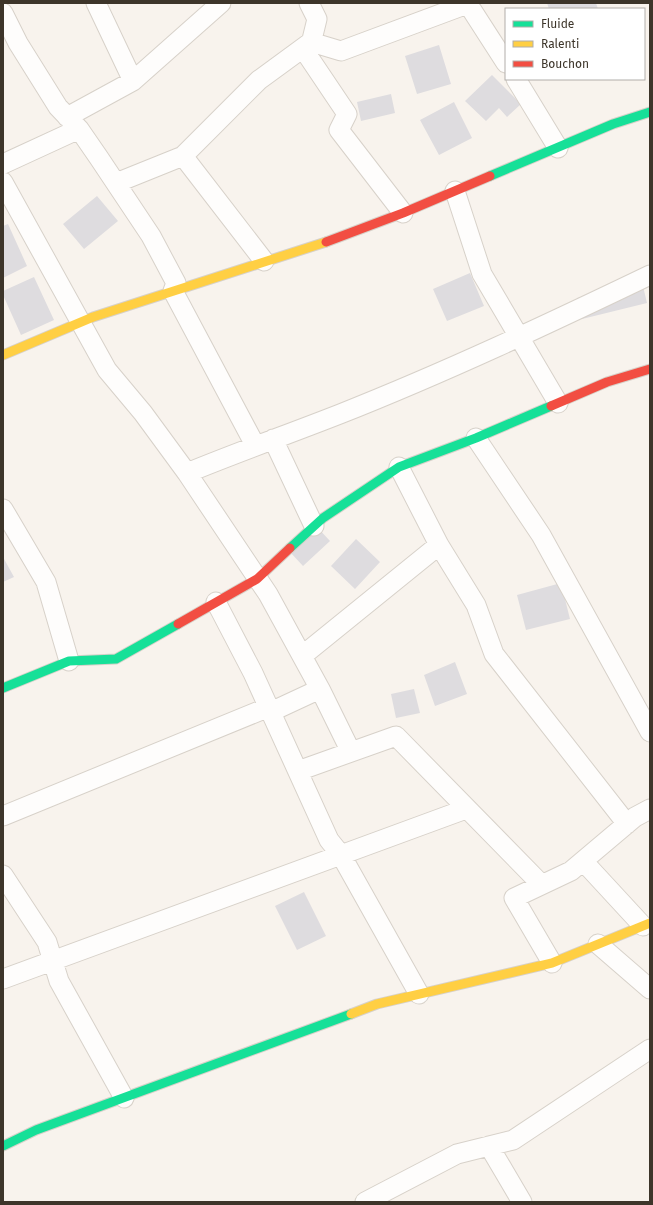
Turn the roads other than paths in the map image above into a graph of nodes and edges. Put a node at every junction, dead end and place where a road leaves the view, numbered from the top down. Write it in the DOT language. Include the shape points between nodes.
graph roads {
  1 [pos="96,3"];
  2 [pos="221,3"];
  3 [pos="309,3"];
  4 [pos="469,3"];
  5 [pos="3,13"];
  6 [pos="312,42"];
  7 [pos="11,46"];
  8 [pos="505,61"];
  9 [pos="517,80"];
  10 [pos="133,81"];
  11 [pos="650,112"];
  12 [pos="73,123"];
  13 [pos="558,148"];
  14 [pos="183,156"];
  15 [pos="3,164"];
  16 [pos="3,182"];
  17 [pos="116,183"];
  18 [pos="455,191"];
  19 [pos="403,213"];
  20 [pos="264,261"];
  21 [pos="650,275"];
  22 [pos="173,290"];
  23 [pos="79,323"];
  24 [pos="520,338"];
  25 [pos="3,355"];
  26 [pos="650,369"];
  27 [pos="558,403"];
  28 [pos="476,438"];
  29 [pos="264,442"];
  30 [pos="399,467"];
  31 [pos="187,473"];
  32 [pos="3,509"];
  33 [pos="314,526"];
  34 [pos="439,545"];
  35 [pos="258,579"];
  36 [pos="216,602"];
  37 [pos="302,656"];
  38 [pos="69,661"];
  39 [pos="3,688"];
  40 [pos="320,689"];
  41 [pos="269,707"];
  42 [pos="650,732"];
  43 [pos="351,752"];
  44 [pos="298,771"];
  45 [pos="466,809"];
  46 [pos="650,809"];
  47 [pos="3,816"];
  48 [pos="627,824"];
  49 [pos="341,855"];
  50 [pos="583,861"];
  51 [pos="3,875"];
  52 [pos="541,884"];
  53 [pos="646,924"];
  54 [pos="598,944"];
  55 [pos="53,961"];
  56 [pos="552,963"];
  57 [pos="3,979"];
  58 [pos="650,990"];
  59 [pos="419,994"];
  60 [pos="650,1050"];
  61 [pos="124,1098"];
  62 [pos="3,1146"];
  63 [pos="489,1146"];
  64 [pos="365,1202"];
  65 [pos="522,1202"];
  1 -- 10 [label="street"];
  2 -- 10 [label="street"];
  3 -- 6 [label="street" via="317,19"];
  4 -- 6 [label="street" via="341,51"];
  4 -- 8 [label="street"];
  5 -- 7 [label="street"];
  6 -- 14 [label="street" via="259,80"];
  6 -- 19 [label="street" via="308,56 347,114 339,130"];
  7 -- 12 [label="street"];
  9 -- 13 [label="street"];
  10 -- 12 [label="street"];
  11 -- 13 [label="street" via="613,124"];
  12 -- 15 [label="street"];
  12 -- 17 [label="street"];
  13 -- 18 [label="street"];
  14 -- 17 [label="street"];
  14 -- 20 [label="street"];
  16 -- 23 [label="street"];
  17 -- 22 [label="street" via="151,236 176,283"];
  18 -- 19 [label="street"];
  18 -- 24 [label="street" via="482,274"];
  19 -- 20 [label="street" via="331,240"];
  20 -- 22 [label="street"];
  21 -- 24 [label="street"];
  22 -- 23 [label="street"];
  22 -- 29 [label="street"];
  23 -- 25 [label="street"];
  23 -- 31 [label="street" via="107,370 143,413"];
  24 -- 27 [label="street"];
  24 -- 29 [label="street" via="340,414"];
  26 -- 27 [label="street" via="608,382"];
  27 -- 28 [label="street"];
  28 -- 30 [label="street"];
  28 -- 42 [label="street" via="541,535"];
  29 -- 31 [label="street"];
  29 -- 33 [label="street"];
  30 -- 33 [label="street"];
  30 -- 34 [label="street"];
  31 -- 35 [label="street"];
  32 -- 38 [label="street" via="46,582"];
  33 -- 35 [label="street"];
  34 -- 37 [label="street"];
  34 -- 48 [label="street" via="476,605 494,654"];
  35 -- 36 [label="street"];
  35 -- 37 [label="street"];
  36 -- 38 [label="street" via="116,659"];
  36 -- 41 [label="street"];
  37 -- 40 [label="street"];
  38 -- 39 [label="street"];
  40 -- 41 [label="street" via="277,709"];
  40 -- 43 [label="street"];
  41 -- 44 [label="street"];
  41 -- 47 [label="street"];
  43 -- 44 [label="street"];
  43 -- 45 [label="street" via="396,736"];
  44 -- 49 [label="street" via="330,840"];
  45 -- 49 [label="street"];
  45 -- 52 [label="street"];
  46 -- 48 [label="street"];
  48 -- 50 [label="street"];
  49 -- 55 [label="street"];
  49 -- 59 [label="street"];
  50 -- 52 [label="street" via="571,871"];
  50 -- 53 [label="street"];
  51 -- 55 [label="street" via="47,942"];
  52 -- 56 [label="street" via="514,898"];
  53 -- 54 [label="street"];
  54 -- 56 [label="street"];
  54 -- 58 [label="street"];
  55 -- 57 [label="street"];
  55 -- 61 [label="street" via="59,981"];
  56 -- 59 [label="street"];
  59 -- 61 [label="street" via="377,1004"];
  60 -- 63 [label="street" via="513,1140"];
  61 -- 62 [label="street" via="36,1130"];
  63 -- 64 [label="street" via="457,1154"];
  63 -- 65 [label="street"];
}
